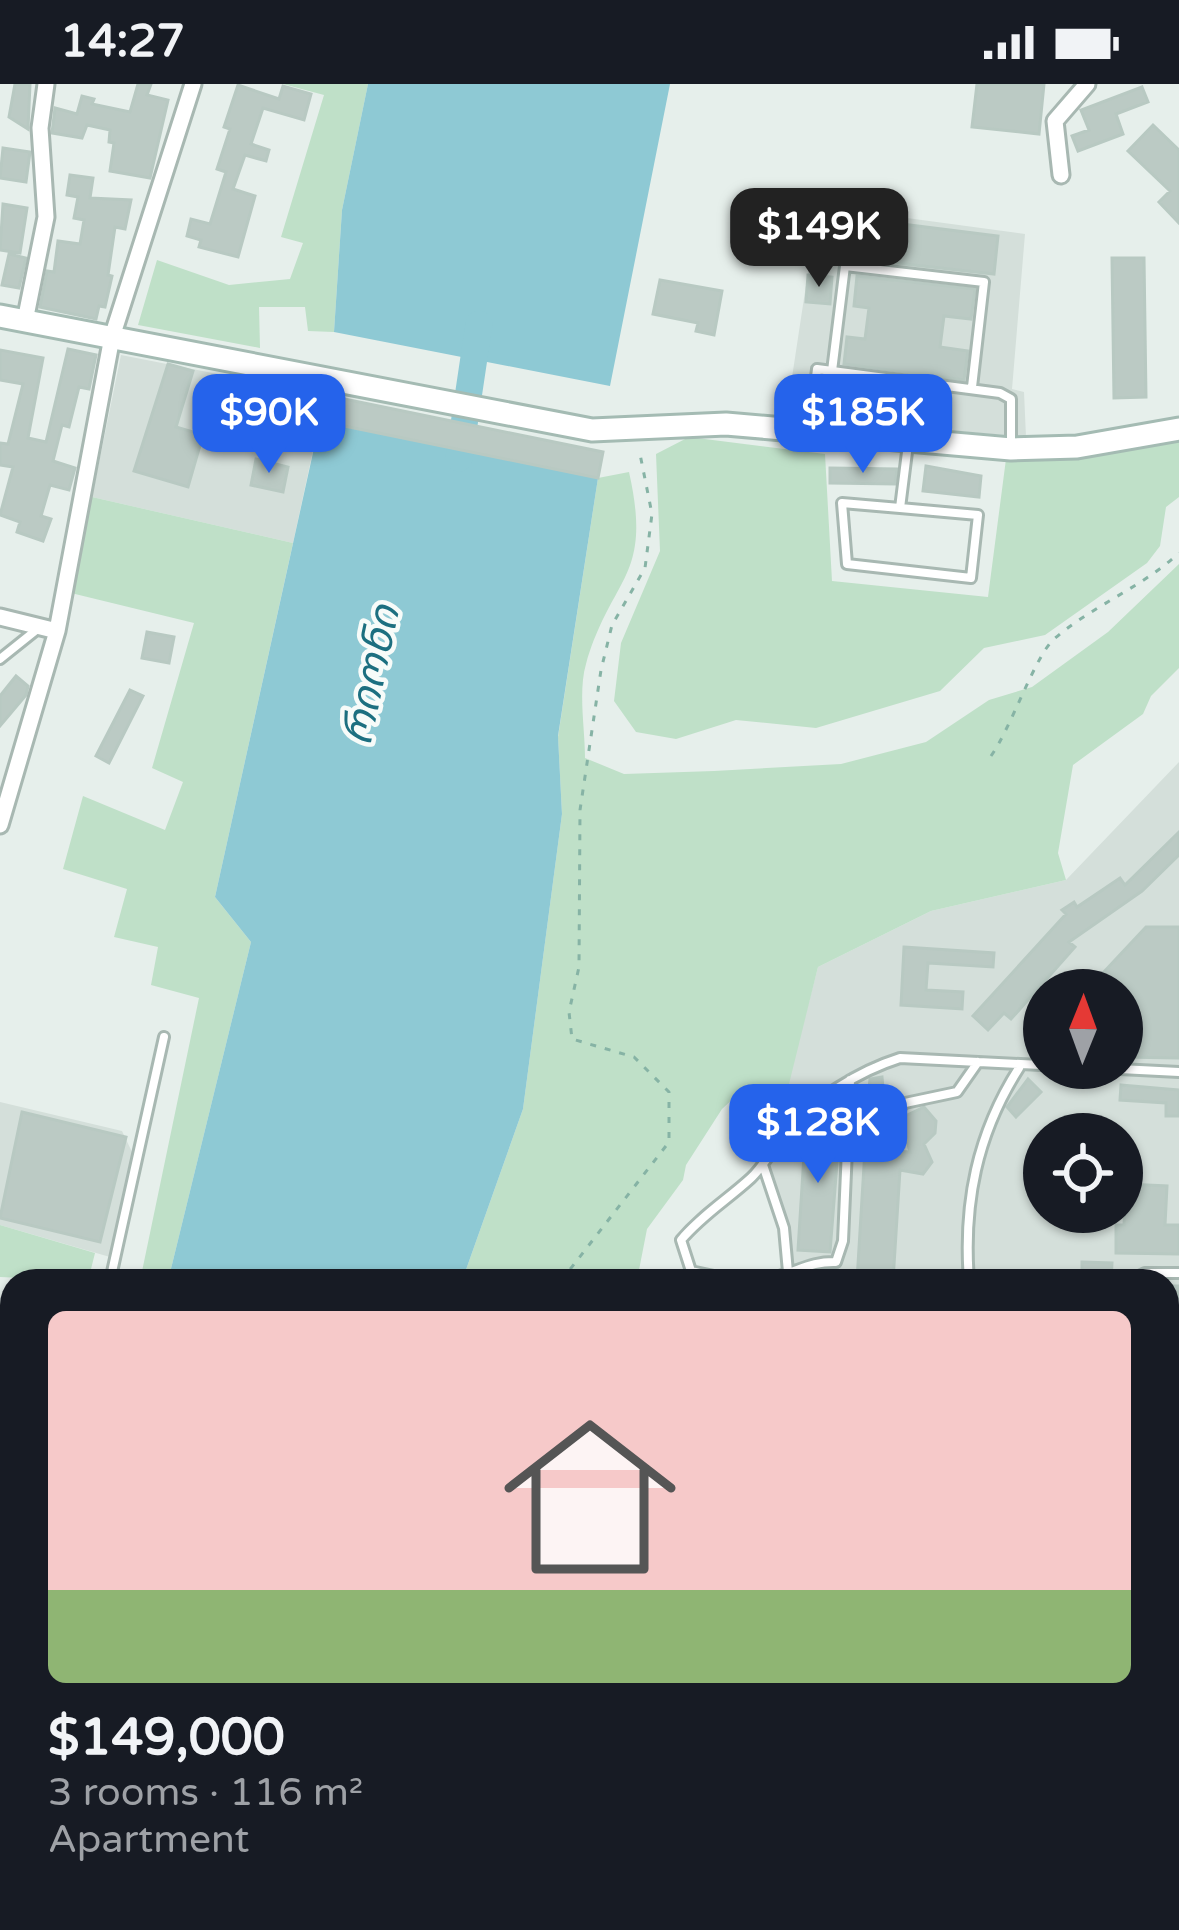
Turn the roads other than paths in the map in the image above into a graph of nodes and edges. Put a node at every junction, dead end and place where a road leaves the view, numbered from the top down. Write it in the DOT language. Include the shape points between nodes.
graph roads {
  1 [pos="46,84"];
  2 [pos="193,84"];
  3 [pos="1087,84"];
  4 [pos="1060,175"];
  5 [pos="0,316"];
  6 [pos="25,321"];
  7 [pos="112,337"];
  8 [pos="832,371"];
  9 [pos="972,387"];
  10 [pos="1179,429"];
  11 [pos="810,432"];
  12 [pos="908,442"];
  13 [pos="1011,449"];
  14 [pos="900,508"];
  15 [pos="0,617"];
  16 [pos="48,630"];
  17 [pos="0,659"];
  18 [pos="0,825"];
  19 [pos="164,1036"];
  20 [pos="977,1063"];
  21 [pos="1018,1068"];
  22 [pos="1179,1072"];
  23 [pos="850,1080"];
  24 [pos="848,1136"];
  25 [pos="763,1164"];
  26 [pos="113,1269"];
  27 [pos="691,1269"];
  28 [pos="788,1269"];
  29 [pos="796,1269"];
  30 [pos="968,1269"];
  1 -- 6 [label="street" via="46,218"];
  2 -- 7 [label="street"];
  3 -- 4 [label="street" via="1055,121"];
  5 -- 6 [label="street"];
  6 -- 7 [label="street"];
  7 -- 11 [label="street" via="592,430 726,424"];
  7 -- 16 [label="street"];
  8 -- 9 [label="lane"];
  8 -- 9 [label="lane" via="845,266 984,282"];
  8 -- 11 [label="lane" via="817,369"];
  9 -- 13 [label="lane" via="1010,399"];
  10 -- 13 [label="street"];
  11 -- 12 [label="street"];
  12 -- 13 [label="street"];
  12 -- 14 [label="lane"];
  14 -- 14 [label="lane" via="978,515 971,578 847,564 842,503"];
  15 -- 16 [label="street"];
  16 -- 17 [label="lane"];
  16 -- 18 [label="street"];
  19 -- 26 [label="lane"];
  20 -- 21 [label="lane"];
  20 -- 23 [label="lane" via="900,1058"];
  20 -- 24 [label="lane" via="957,1092 905,1103 885,1122"];
  21 -- 22 [label="lane"];
  21 -- 30 [label="lane" via="991,1112 976,1159"];
  23 -- 24 [label="lane"];
  23 -- 25 [label="lane" via="787,1130"];
  24 -- 29 [label="lane" via="836,1262"];
  25 -- 27 [label="lane" via="681,1240"];
  25 -- 28 [label="lane"];
}
